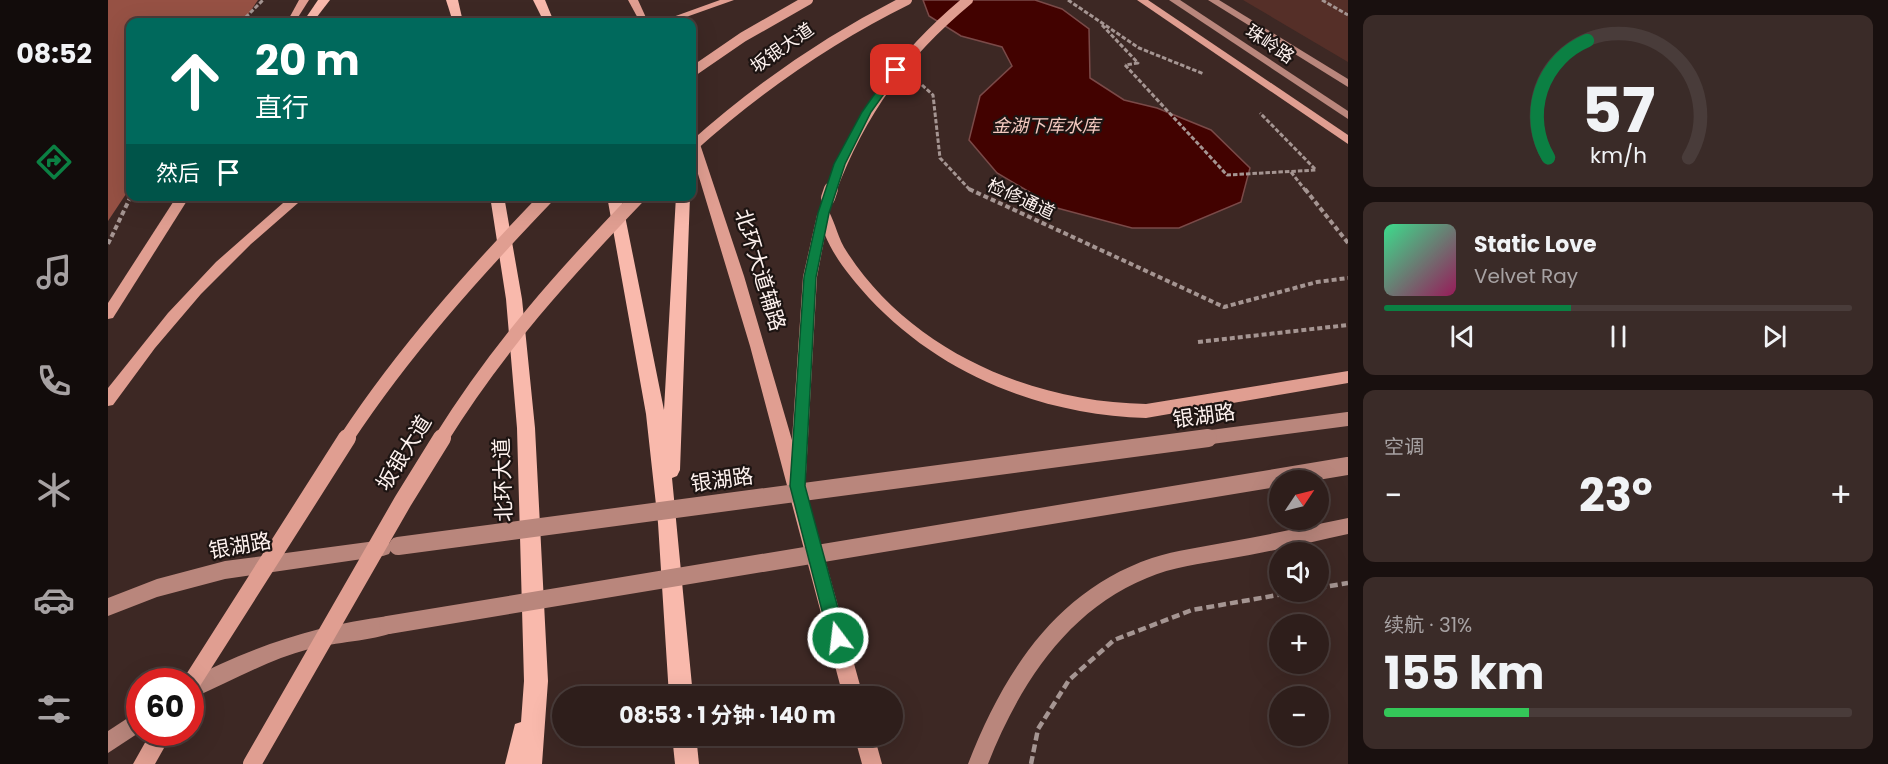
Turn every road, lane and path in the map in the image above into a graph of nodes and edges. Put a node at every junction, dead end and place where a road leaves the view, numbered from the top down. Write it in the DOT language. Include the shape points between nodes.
graph roads {
  1 [pos="262,0"];
  2 [pos="304,0"];
  3 [pos="324,0"];
  4 [pos="452,0"];
  5 [pos="539,0"];
  6 [pos="633,0"];
  7 [pos="729,0"];
  8 [pos="808,0"];
  9 [pos="907,0"];
  10 [pos="968,0"];
  11 [pos="1068,0"];
  12 [pos="1142,0"];
  13 [pos="1174,0"];
  14 [pos="1213,0"];
  15 [pos="1322,0"];
  16 [pos="1348,15"];
  17 [pos="245,18"];
  18 [pos="293,18"];
  19 [pos="311,18"];
  20 [pos="457,18"];
  21 [pos="547,18"];
  22 [pos="642,18"];
  23 [pos="676,18"];
  24 [pos="1097,21"];
  25 [pos="696,69"];
  26 [pos="1214,78"];
  27 [pos="916,79"];
  28 [pos="1348,84"];
  29 [pos="1258,111"];
  30 [pos="1348,116"];
  31 [pos="1348,140"];
  32 [pos="696,144"];
  33 [pos="696,150"];
  34 [pos="1291,171"];
  35 [pos="129,201"];
  36 [pos="181,201"];
  37 [pos="293,201"];
  38 [pos="498,201"];
  39 [pos="543,201"];
  40 [pos="615,201"];
  41 [pos="634,201"];
  42 [pos="683,201"];
  43 [pos="824,213"];
  44 [pos="1348,243"];
  45 [pos="108,244"];
  46 [pos="1348,278"];
  47 [pos="108,314"];
  48 [pos="1348,325"];
  49 [pos="1198,342"];
  50 [pos="1348,377"];
  51 [pos="1348,385"];
  52 [pos="1301,387"];
  53 [pos="108,400"];
  54 [pos="1348,419"];
  55 [pos="1348,466"];
  56 [pos="797,486"];
  57 [pos="668,523"];
  58 [pos="1348,526"];
  59 [pos="1348,583"];
  60 [pos="1329,586"];
  61 [pos="1269,597"];
  62 [pos="108,607"];
  63 [pos="200,668"];
  64 [pos="536,681"];
  65 [pos="204,682"];
  66 [pos="680,686"];
  67 [pos="850,686"];
  68 [pos="126,730"];
  69 [pos="108,743"];
  70 [pos="154,746"];
  71 [pos="685,746"];
  72 [pos="867,746"];
  73 [pos="143,764"];
  74 [pos="252,764"];
  75 [pos="517,764"];
  76 [pos="530,764"];
  77 [pos="687,764"];
  78 [pos="872,764"];
  79 [pos="978,764"];
  80 [pos="1030,764"];
  1 -- 17 [label="path"];
  2 -- 18 [label="main road"];
  3 -- 19 [label="highway"];
  4 -- 20 [label="highway"];
  5 -- 21 [label="highway"];
  6 -- 22 [label="main road"];
  7 -- 23 [label="main road"];
  8 -- 25 [label="main road, 坂银大道, bridge"];
  9 -- 32 [label="main road, 坂银大道, bridge" via="812,53"];
  10 -- 43 [label="main road, bridge" via="924,37 886,82 851,138"];
  11 -- 24 [label="path"];
  12 -- 31 [label="main road"];
  13 -- 30 [label="street, 珠岭路"];
  14 -- 28 [label="street, 珠岭路"];
  15 -- 16 [label="path"];
  24 -- 26 [label="path" via="1139,48"];
  24 -- 34 [label="path" via="1138,63 1125,65 1227,175"];
  27 -- 46 [label="path, 检修通道" via="933,95 940,158 971,191 1224,307 1317,282"];
  29 -- 34 [label="path" via="1316,170"];
  33 -- 56 [label="main road, 北环大道辅路" via="740,283"];
  34 -- 44 [label="path"];
  35 -- 45 [label="path"];
  36 -- 47 [label="main road"];
  37 -- 53 [label="main road" via="219,266"];
  38 -- 64 [label="highway, 北环大道" via="514,299 526,428"];
  39 -- 63 [label="main road, bridge" via="495,251 399,366 348,436"];
  40 -- 57 [label="highway" via="655,414"];
  41 -- 74 [label="main road, 坂银大道, bridge" via="515,332 460,409"];
  42 -- 57 [label="highway"];
  43 -- 52 [label="main road" via="826,226 845,261 897,318 946,355 1012,386 1083,406 1146,411"];
  43 -- 56 [label="main road" via="810,277"];
  48 -- 49 [label="path"];
  50 -- 52 [label="main road"];
  51 -- 52 [label="main road"];
  54 -- 62 [label="street, 银湖路, bridge" via="225,570 157,588"];
  55 -- 65 [label="street, bridge" via="316,636 256,656"];
  56 -- 67 [label="main road, 北环大道辅路"];
  57 -- 66 [label="highway"];
  58 -- 79 [label="street" via="1190,556 1150,567 1111,587 1078,610 1039,648 1013,686"];
  59 -- 60 [label="path"];
  61 -- 80 [label="path" via="1192,610 1114,640 1069,680 1038,729"];
  64 -- 75 [label="highway"];
  64 -- 76 [label="highway, 北环大道"];
  68 -- 69 [label="street"];
  70 -- 73 [label="main road"];
  71 -- 77 [label="highway"];
  72 -- 78 [label="main road"];
}
